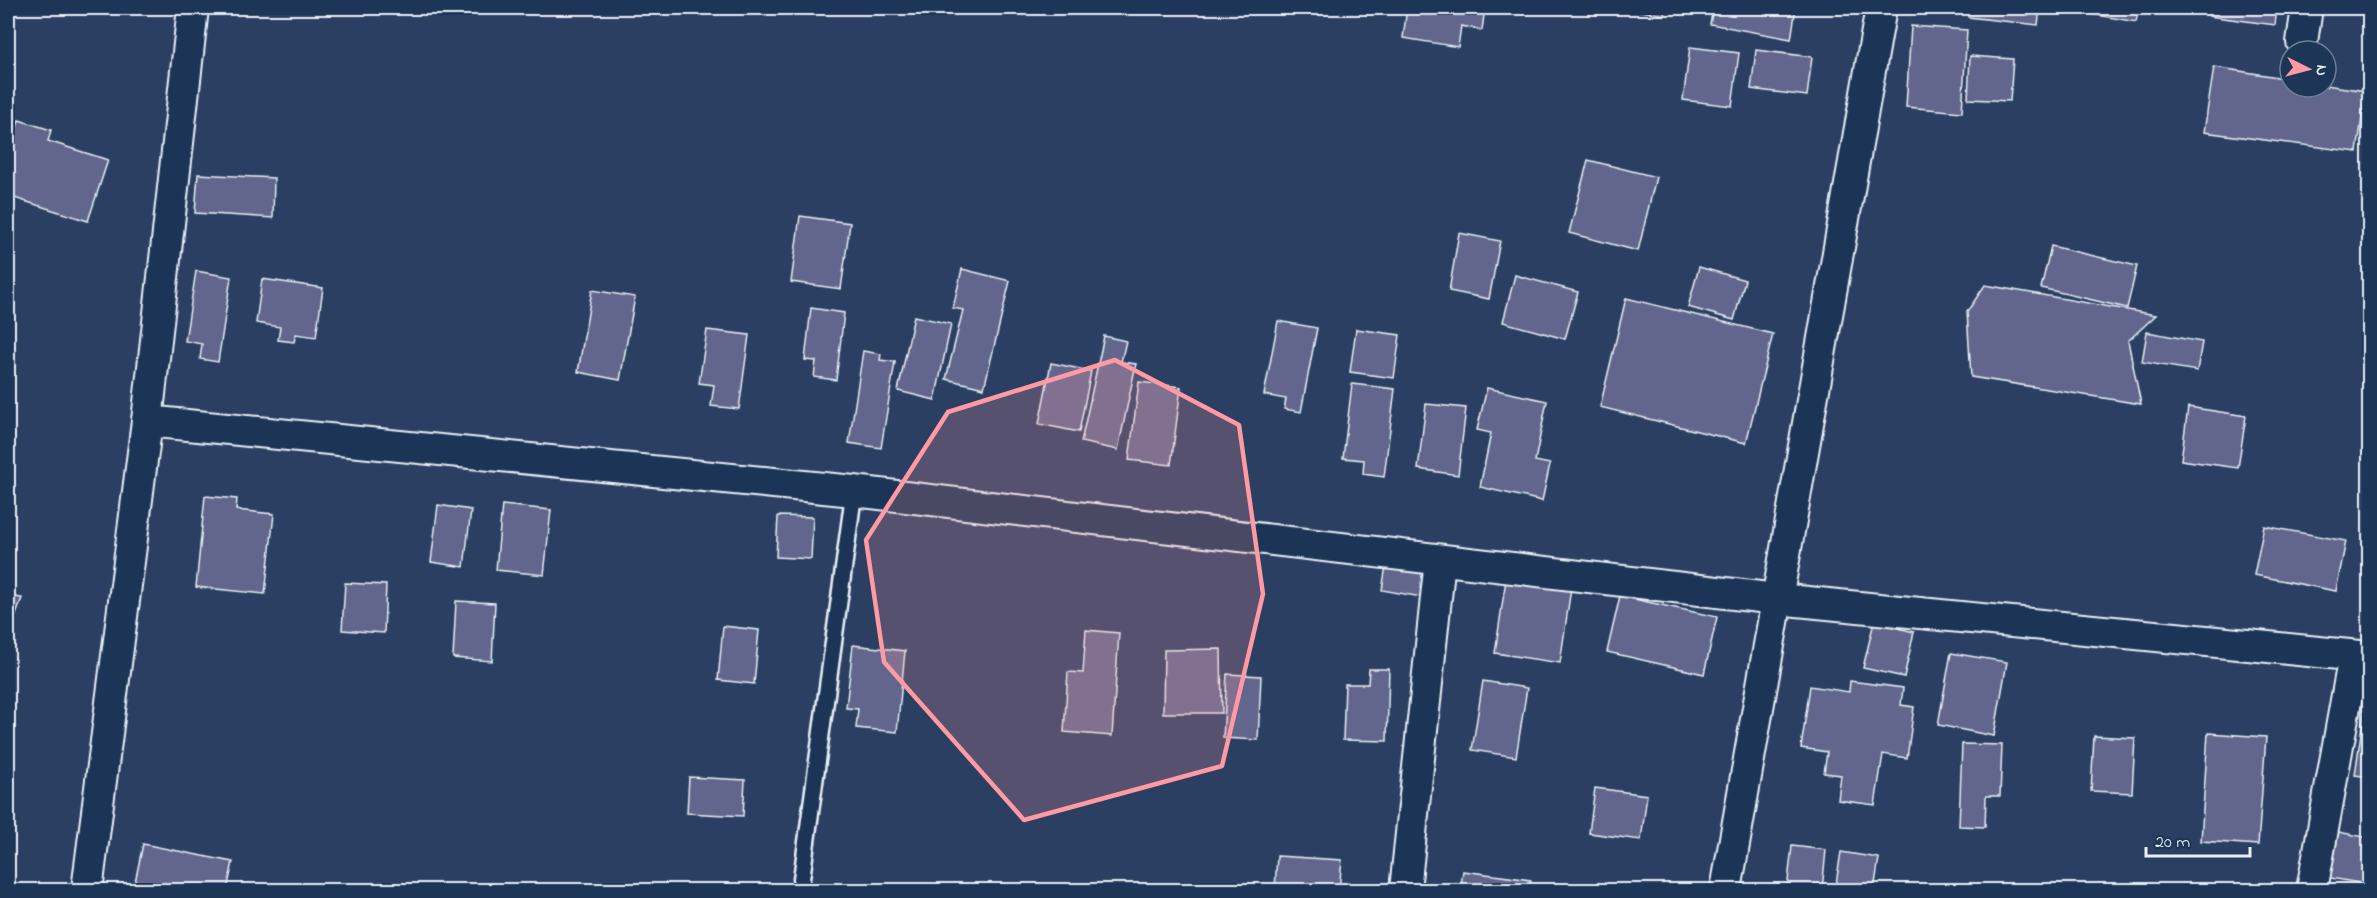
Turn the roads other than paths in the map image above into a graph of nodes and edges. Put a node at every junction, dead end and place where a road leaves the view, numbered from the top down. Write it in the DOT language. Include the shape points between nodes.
graph roads {
  1 [pos="193,8"];
  2 [pos="1881,8"];
  3 [pos="2307,8"];
  4 [pos="2302,39"];
  5 [pos="147,421"];
  6 [pos="854,491"];
  7 [pos="1440,560"];
  8 [pos="1777,599"];
  9 [pos="2362,656"];
  10 [pos="87,891"];
  11 [pos="800,891"];
  12 [pos="1405,891"];
  13 [pos="1726,891"];
  14 [pos="2312,891"];
  1 -- 5 [label="street"];
  2 -- 8 [label="street"];
  3 -- 4 [label="street"];
  5 -- 6 [label="street"];
  5 -- 10 [label="street"];
  6 -- 7 [label="street"];
  6 -- 11 [label="lane"];
  7 -- 8 [label="street"];
  7 -- 12 [label="street"];
  8 -- 9 [label="street"];
  8 -- 13 [label="street"];
  9 -- 14 [label="street"];
}
